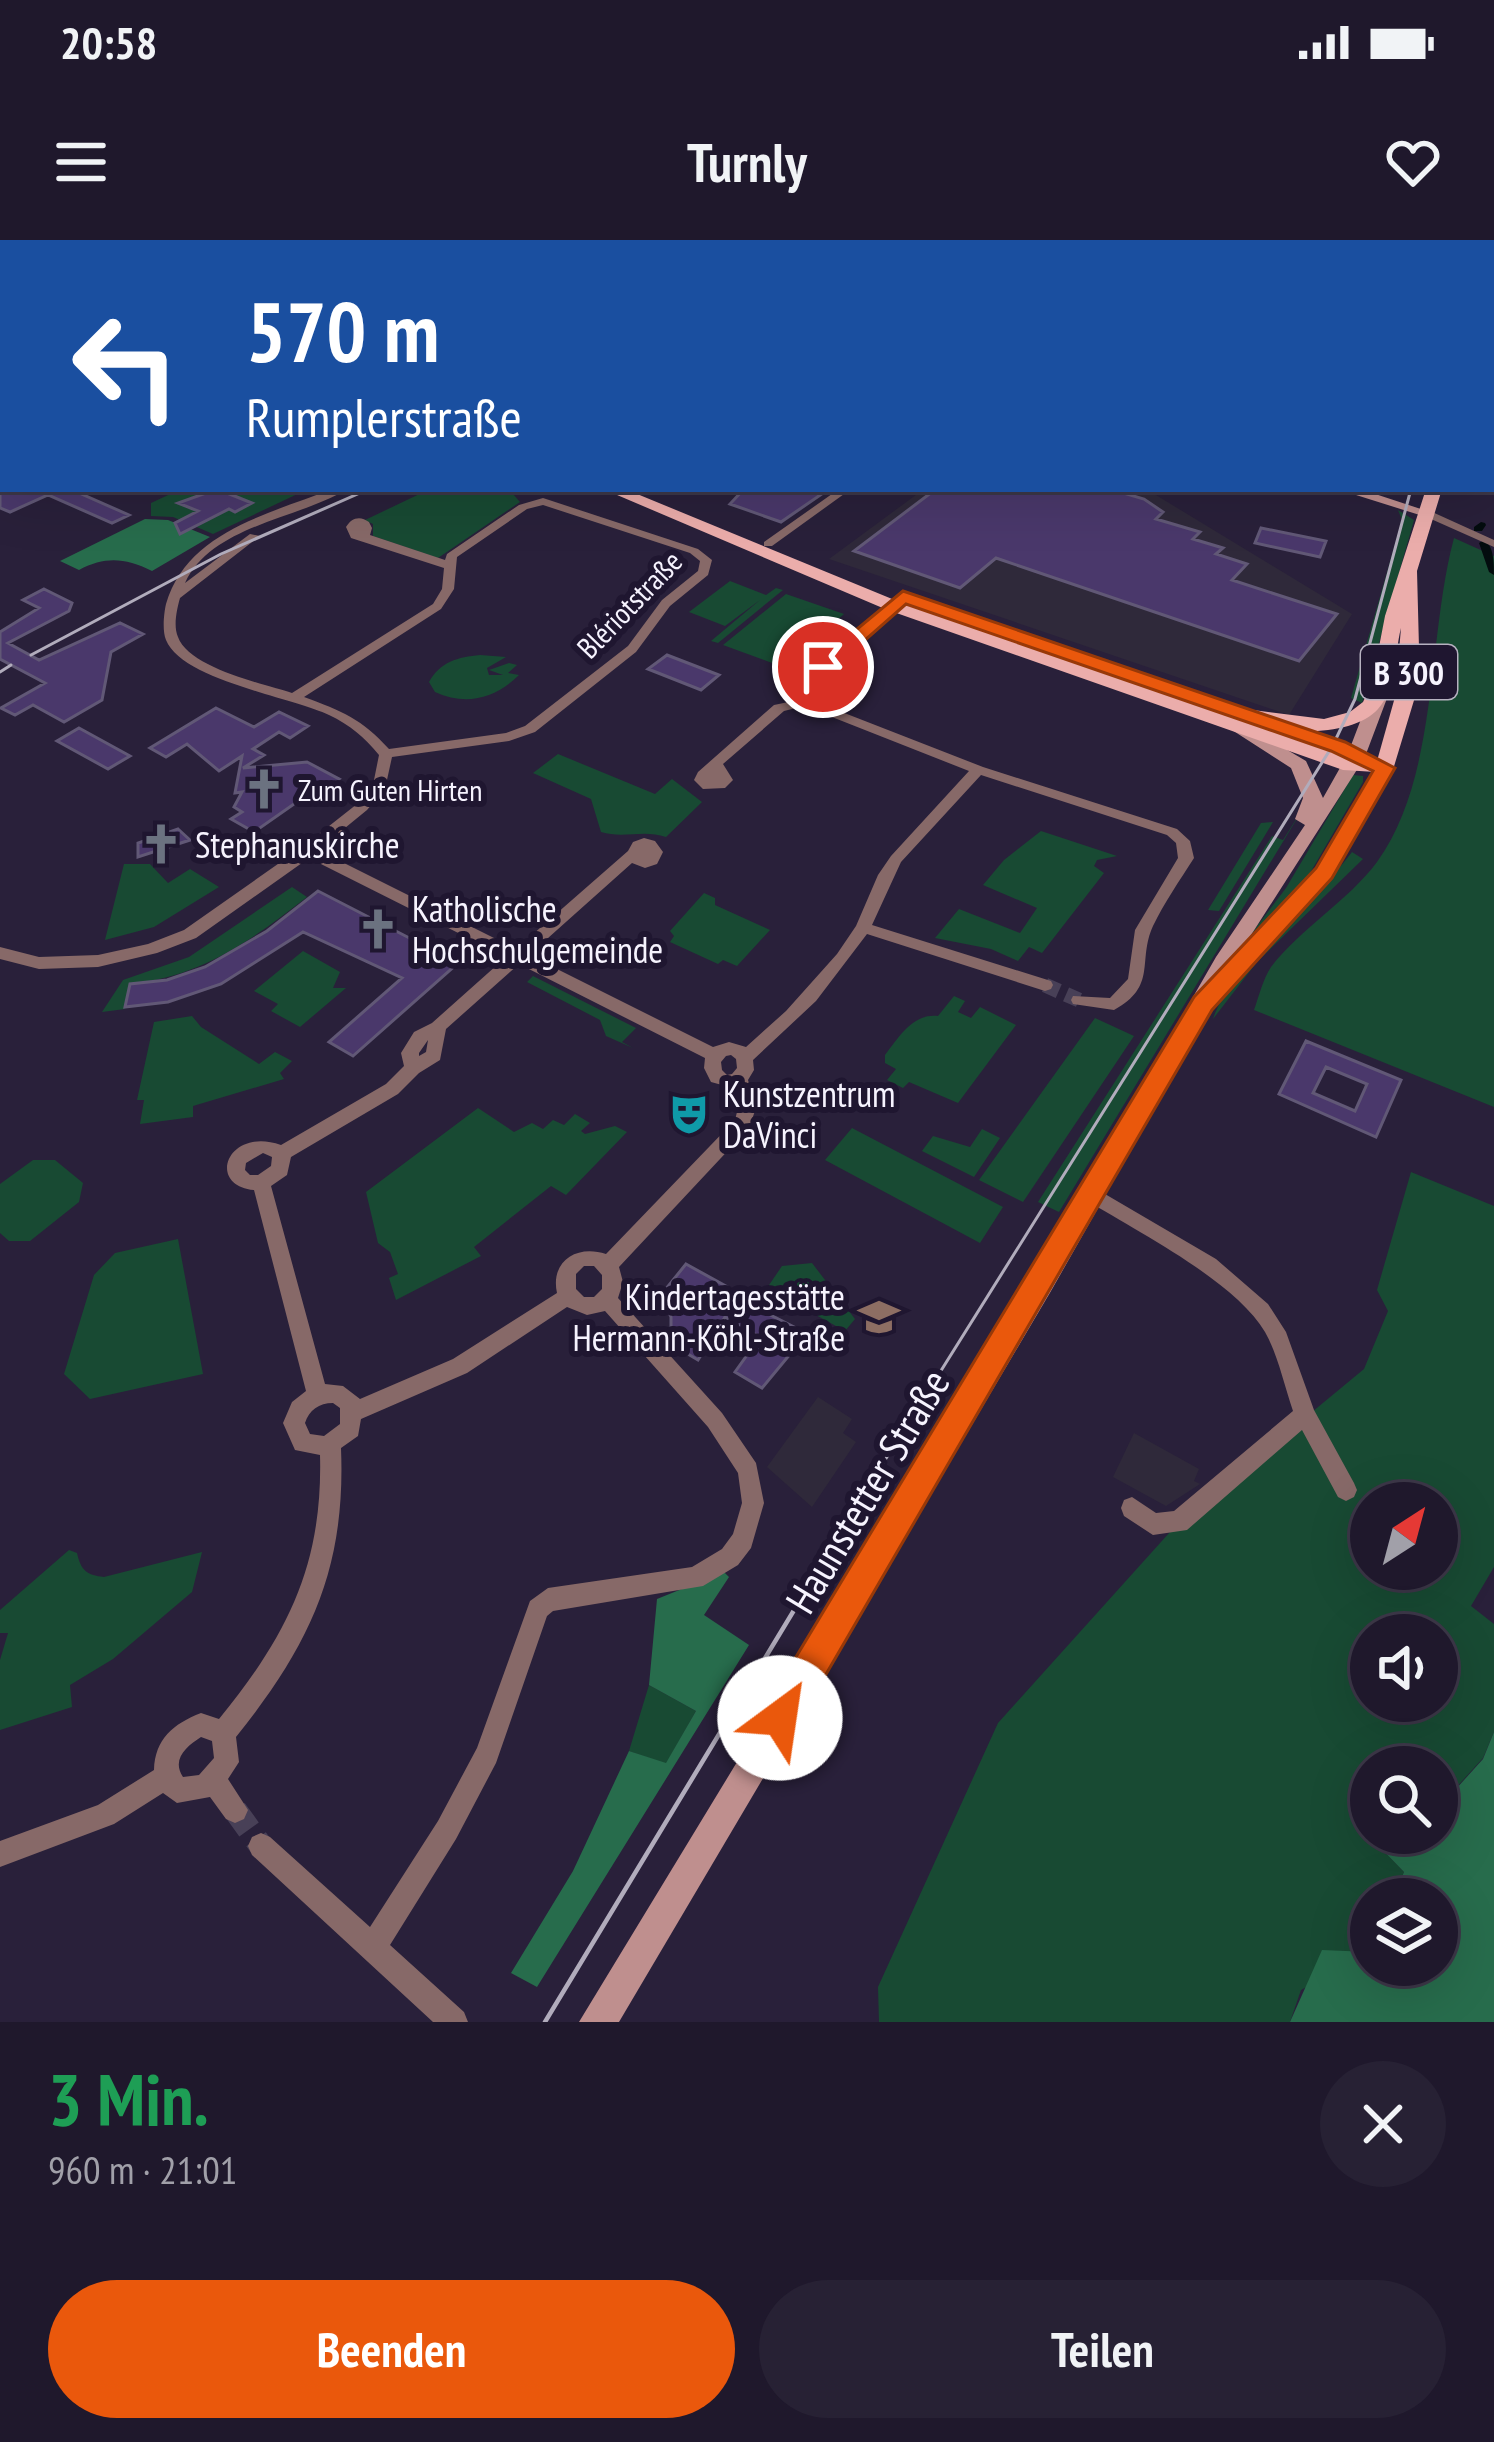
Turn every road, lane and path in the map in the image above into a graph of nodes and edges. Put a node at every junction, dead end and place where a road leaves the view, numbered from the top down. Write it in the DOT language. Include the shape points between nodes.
graph roads {
  1 [pos="335,492"];
  2 [pos="619,492"];
  3 [pos="646,492"];
  4 [pos="842,492"];
  5 [pos="1354,492"];
  6 [pos="1432,492"];
  7 [pos="1426,513"];
  8 [pos="363,536"];
  9 [pos="768,544"];
  10 [pos="1494,544"];
  11 [pos="448,565"];
  12 [pos="1408,573"];
  13 [pos="897,601"];
  14 [pos="1379,693"];
  15 [pos="297,695"];
  16 [pos="805,702"];
  17 [pos="1230,716"];
  18 [pos="386,754"];
  19 [pos="1353,759"];
  20 [pos="716,764"];
  21 [pos="1385,768"];
  22 [pos="978,770"];
  23 [pos="305,850"];
  24 [pos="1292,854"];
  25 [pos="632,855"];
  26 [pos="864,928"];
  27 [pos="0,953"];
  28 [pos="516,955"];
  29 [pos="1045,985"];
  30 [pos="1078,1000"];
  31 [pos="1205,1001"];
  32 [pos="715,1055"];
  33 [pos="745,1057"];
  34 [pos="739,1078"];
  35 [pos="282,1153"];
  36 [pos="261,1183"];
  37 [pos="1093,1196"];
  38 [pos="608,1265"];
  39 [pos="567,1297"];
  40 [pos="606,1298"];
  41 [pos="316,1395"];
  42 [pos="354,1412"];
  43 [pos="1305,1414"];
  44 [pos="330,1445"];
  45 [pos="1346,1490"];
  46 [pos="1132,1508"];
  47 [pos="224,1733"];
  48 [pos="166,1777"];
  49 [pos="214,1781"];
  50 [pos="235,1810"];
  51 [pos="261,1846"];
  52 [pos="0,1854"];
  53 [pos="374,1946"];
  54 [pos="454,2022"];
  55 [pos="598,2022"];
  1 -- 15 [label="street" via="285,513 177,595 168,625 183,657 212,673"];
  2 -- 13 [label="main road, B 300"];
  3 -- 9 [label="main road, B 300"];
  4 -- 9 [label="street"];
  5 -- 7 [label="main road"];
  6 -- 7 [label="main road, Haunstetter Straße / B 300"];
  7 -- 10 [label="street"];
  7 -- 12 [label="main road, Haunstetter Straße / B 300"];
  8 -- 11 [label="street"];
  9 -- 13 [label="main road, B 300"];
  11 -- 15 [label="street, Blériotstraße" via="448,589 437,606"];
  11 -- 18 [label="street, Blériotstraße" via="464,543 543,502 706,560 704,572 666,603 632,649 530,729"];
  12 -- 14 [label="main road, Haunstetter Straße / B 300"];
  12 -- 21 [label="main road, Haunstetter Straße / B 300" via="1410,666"];
  13 -- 16 [label="street" via="808,681"];
  13 -- 17 [label="main road, B 300"];
  14 -- 17 [label="main road, B 300" via="1359,713 1327,724"];
  14 -- 19 [label="main road, Haunstetter Straße"];
  15 -- 18 [label="street" via="365,730"];
  16 -- 20 [label="street" via="779,708"];
  16 -- 22 [label="street"];
  17 -- 19 [label="main road, B 300"];
  17 -- 24 [label="main road" via="1306,775 1313,798"];
  18 -- 23 [label="street" via="380,786"];
  19 -- 21 [label="main road, B 300"];
  19 -- 24 [label="main road, Haunstetter Straße"];
  21 -- 31 [label="main road, Haunstetter Straße" via="1324,873"];
  22 -- 26 [label="street" via="895,860"];
  22 -- 30 [label="street" via="1165,828 1183,841 1184,867 1143,930 1132,988 1114,1004"];
  23 -- 27 [label="street" via="190,934 151,949 68,964"];
  23 -- 28 [label="street"];
  24 -- 31 [label="main road, Haunstetter Straße"];
  25 -- 28 [label="street"];
  26 -- 29 [label="street"];
  26 -- 33 [label="street" via="781,1027"];
  28 -- 32 [label="street"];
  28 -- 35 [label="street" via="420,1036 410,1053 413,1068 392,1089"];
  31 -- 37 [label="main road, Haunstetter Straße"];
  32 -- 33 [label="street"];
  32 -- 34 [label="street" via="713,1074"];
  33 -- 34 [label="street"];
  34 -- 38 [label="street" via="743,1123"];
  35 -- 36 [label="street" via="280,1170"];
  35 -- 36 [label="street" via="263,1146 237,1161 239,1178"];
  36 -- 41 [label="street"];
  37 -- 43 [label="street" via="1245,1293 1276,1333"];
  37 -- 55 [label="main road, Haunstetter Straße"];
  38 -- 39 [label="street" via="593,1259 569,1268 562,1282"];
  38 -- 40 [label="street" via="615,1278"];
  39 -- 40 [label="street" via="581,1304"];
  39 -- 42 [label="street" via="460,1366"];
  40 -- 53 [label="street" via="716,1420 748,1470 753,1503 743,1540 695,1578 548,1600 538,1609 487,1754"];
  41 -- 42 [label="street" via="345,1397"];
  41 -- 44 [label="street" via="296,1414 294,1431 310,1446"];
  42 -- 44 [label="street" via="350,1429"];
  43 -- 45 [label="street"];
  43 -- 46 [label="street" via="1179,1522 1154,1524"];
  44 -- 47 [label="street" via="326,1537 300,1628"];
  47 -- 48 [label="street" via="210,1725 183,1732 166,1758"];
  47 -- 49 [label="street" via="229,1751"];
  48 -- 49 [label="street" via="186,1792"];
  48 -- 52 [label="street" via="105,1815"];
  49 -- 50 [label="street"];
  51 -- 53 [label="street"];
  53 -- 54 [label="street"];
}
